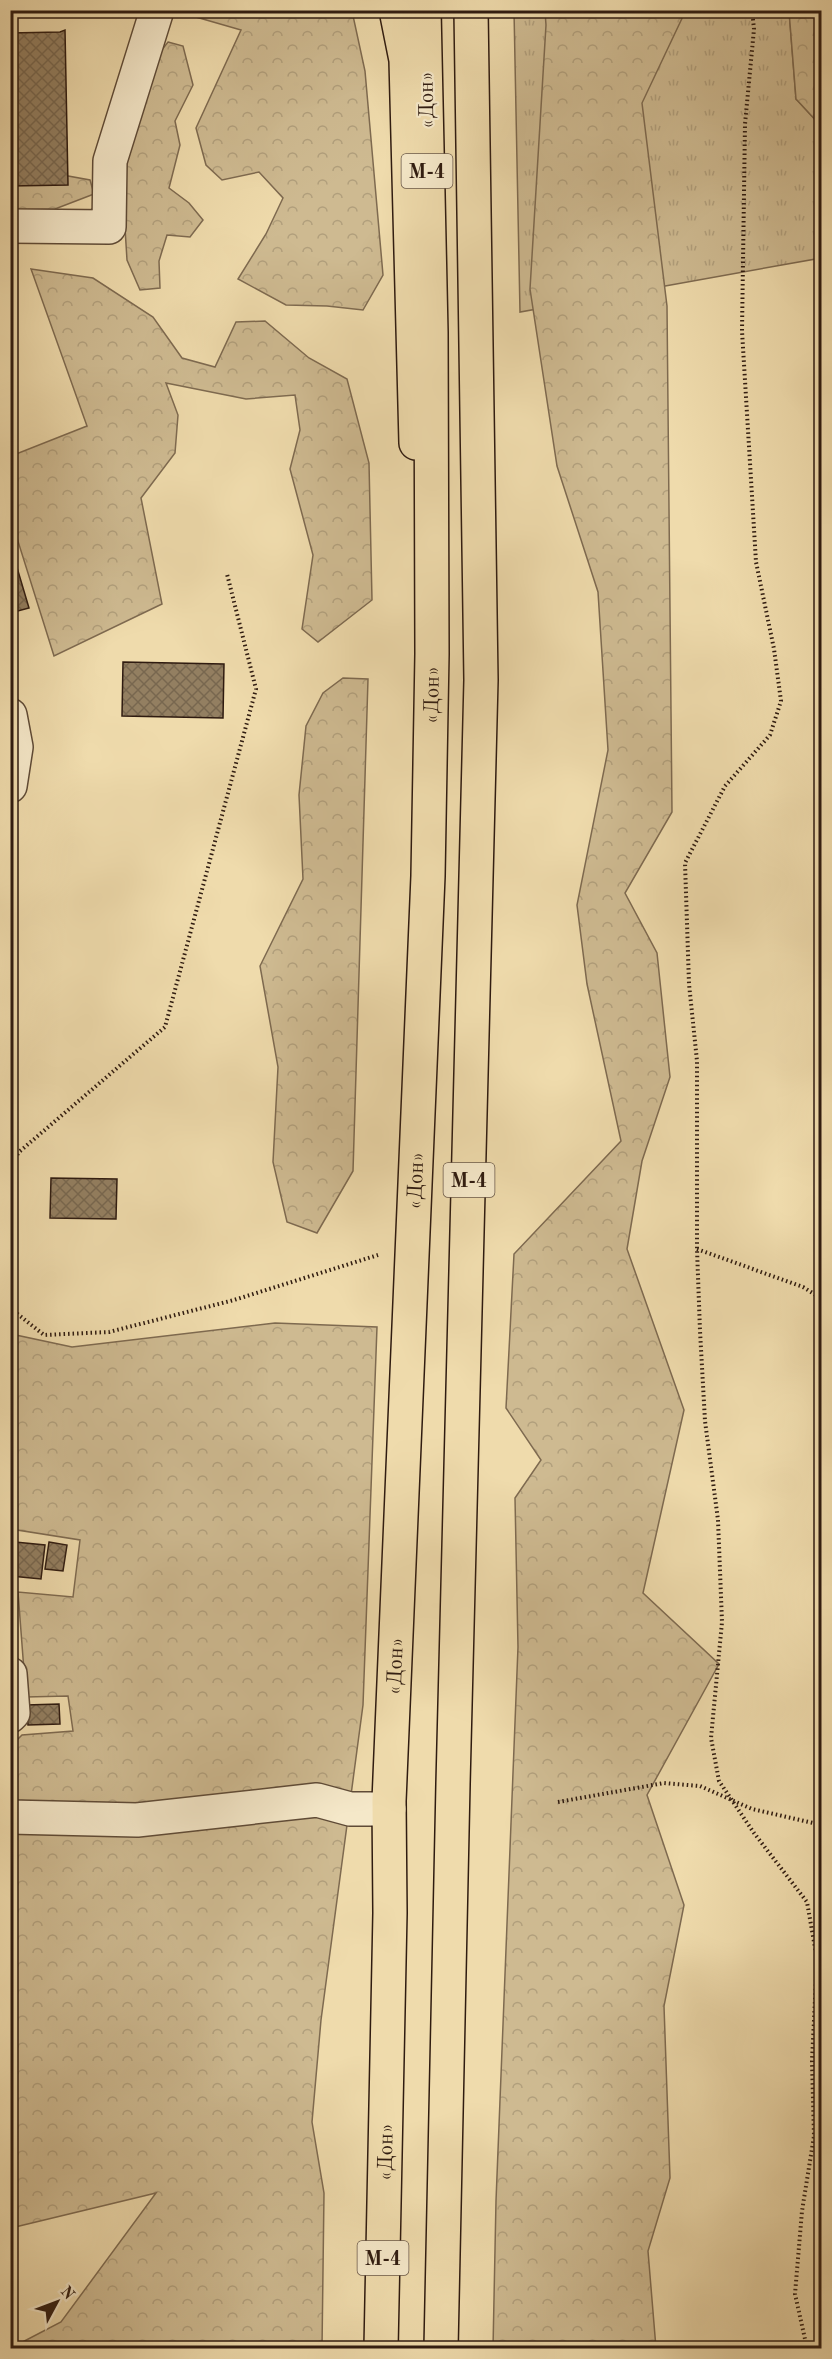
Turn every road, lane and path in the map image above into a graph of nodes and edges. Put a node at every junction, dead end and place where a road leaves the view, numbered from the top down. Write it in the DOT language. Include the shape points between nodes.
graph roads {
  1 [pos="157,10"];
  2 [pos="396,10"];
  3 [pos="424,10"];
  4 [pos="471,10"];
  5 [pos="752,10"];
  6 [pos="10,226"];
  7 [pos="227,574"];
  8 [pos="432,654"];
  9 [pos="10,715"];
  10 [pos="10,786"];
  11 [pos="10,1166"];
  12 [pos="413,1244"];
  13 [pos="697,1249"];
  14 [pos="822,1299"];
  15 [pos="10,1308"];
  16 [pos="10,1674"];
  17 [pos="10,1716"];
  18 [pos="731,1798"];
  19 [pos="558,1802"];
  20 [pos="389,1809"];
  21 [pos="10,1817"];
  22 [pos="822,1825"];
  23 [pos="381,2349"];
  24 [pos="441,2349"];
  25 [pos="807,2349"];
  1 -- 6 [label="street" via="110,161 109,227"];
  2 -- 8 [label="main road" via="406,60 420,591"];
  3 -- 8 [label="main road, «Дон» / М-4"];
  4 -- 24 [label="main road, М-4" via="482,680"];
  5 -- 13 [label="path" via="754,29 745,124 742,331 756,562 781,701 770,735 724,786 685,863 689,984 697,1061"];
  7 -- 11 [label="path" via="256,689 165,1027 19,1152"];
  8 -- 12 [label="main road, «Дон» / М-4" via="428,876"];
  9 -- 10 [label="street" via="16,747"];
  12 -- 15 [label="path" via="234,1300 109,1332 44,1335"];
  12 -- 20 [label="main road, «Дон» / М-4"];
  13 -- 14 [label="path" via="803,1287"];
  13 -- 18 [label="path" via="705,1421 718,1520 722,1622 711,1738 719,1781"];
  16 -- 17 [label="street"];
  18 -- 19 [label="path" via="700,1786 664,1783"];
  18 -- 22 [label="path" via="752,1809"];
  18 -- 25 [label="path" via="807,1902 817,1959 812,2061 814,2136 795,2294"];
  20 -- 21 [label="street" via="350,1809 317,1800 137,1820"];
  20 -- 23 [label="main road, «Дон» / М-4"];
}
